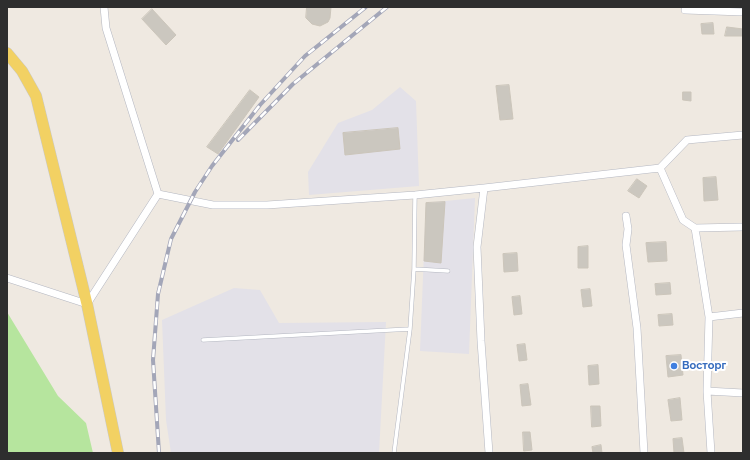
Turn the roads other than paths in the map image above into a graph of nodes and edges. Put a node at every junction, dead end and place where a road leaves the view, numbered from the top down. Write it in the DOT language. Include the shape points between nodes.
graph roads {
  1 [pos="104,7"];
  2 [pos="685,10"];
  3 [pos="743,12"];
  4 [pos="7,53"];
  5 [pos="743,135"];
  6 [pos="660,168"];
  7 [pos="484,188"];
  8 [pos="158,194"];
  9 [pos="415,195"];
  10 [pos="626,216"];
  11 [pos="743,227"];
  12 [pos="694,228"];
  13 [pos="414,269"];
  14 [pos="448,270"];
  15 [pos="7,278"];
  16 [pos="87,304"];
  17 [pos="743,313"];
  18 [pos="709,316"];
  19 [pos="410,329"];
  20 [pos="203,340"];
  21 [pos="707,391"];
  22 [pos="743,393"];
  23 [pos="118,453"];
  24 [pos="394,453"];
  25 [pos="489,453"];
  26 [pos="644,453"];
  27 [pos="711,453"];
  1 -- 8 [label="street" via="106,28"];
  2 -- 3 [label="street"];
  4 -- 16 [label="main road" via="22,71 36,96"];
  5 -- 6 [label="street" via="687,140"];
  6 -- 7 [label="street"];
  6 -- 12 [label="street" via="683,220"];
  7 -- 9 [label="street"];
  7 -- 25 [label="street" via="477,247"];
  8 -- 9 [label="street" via="213,205 267,205"];
  8 -- 16 [label="street"];
  9 -- 13 [label="lane"];
  10 -- 26 [label="street" via="626,245 637,328"];
  11 -- 12 [label="street"];
  12 -- 18 [label="street"];
  13 -- 14 [label="lane"];
  13 -- 19 [label="lane"];
  15 -- 16 [label="street"];
  16 -- 23 [label="main road"];
  17 -- 18 [label="street"];
  18 -- 21 [label="street"];
  19 -- 20 [label="lane"];
  19 -- 24 [label="lane"];
  21 -- 22 [label="street"];
  21 -- 27 [label="street"];
}
